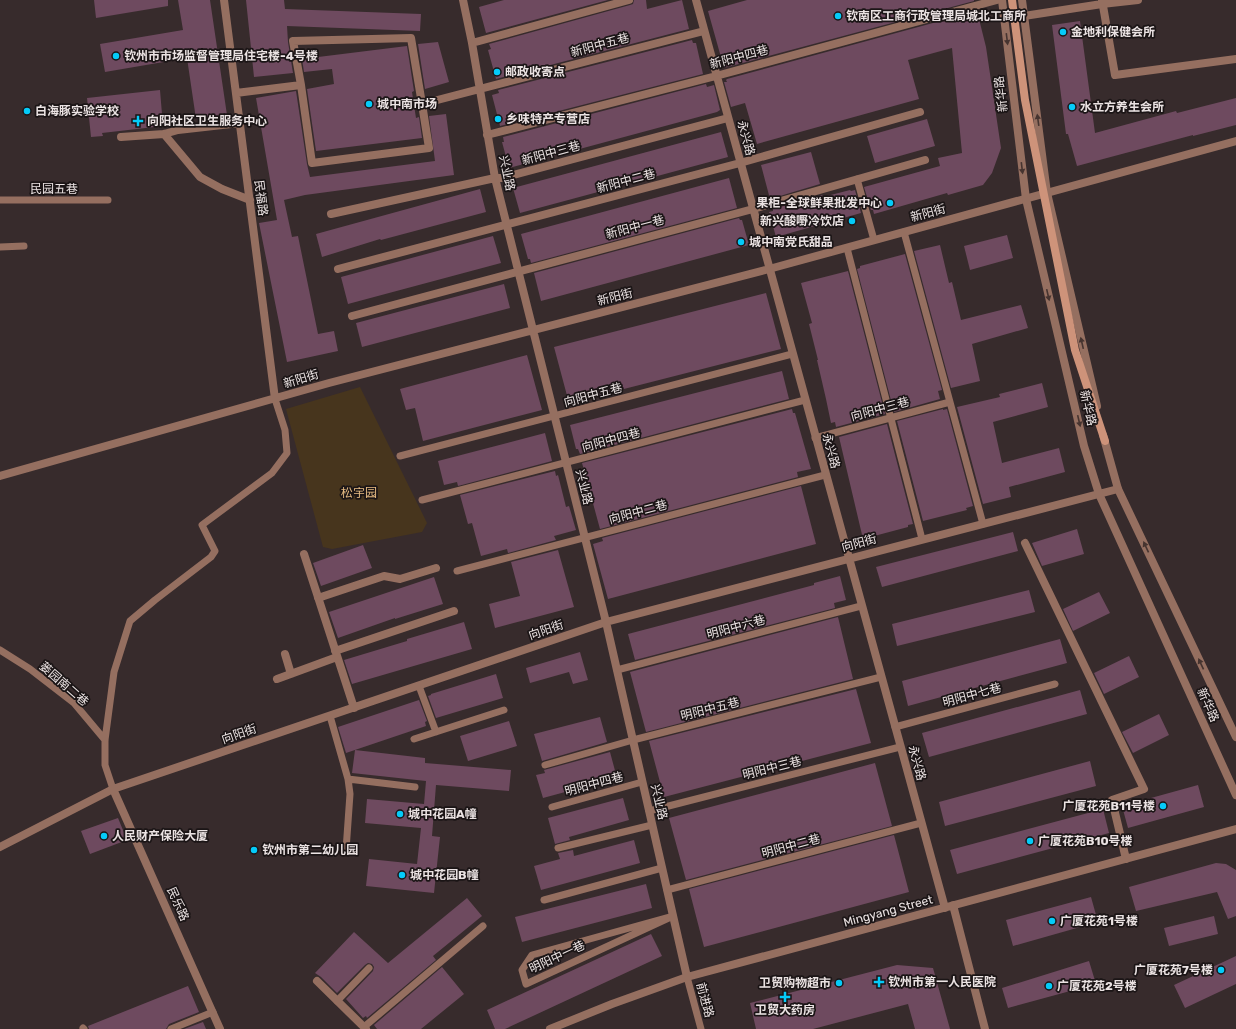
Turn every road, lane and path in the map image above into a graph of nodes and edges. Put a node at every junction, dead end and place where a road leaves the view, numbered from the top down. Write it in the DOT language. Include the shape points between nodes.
graph roads {
  1 [pos="224,0"];
  2 [pos="463,0"];
  3 [pos="629,0"];
  4 [pos="997,0"];
  5 [pos="1002,0"];
  6 [pos="1012,0"];
  7 [pos="1022,0"];
  8 [pos="1138,0"];
  9 [pos="699,1"];
  10 [pos="1102,2"];
  11 [pos="1024,16"];
  12 [pos="704,31"];
  13 [pos="472,43"];
  14 [pos="1236,59"];
  15 [pos="716,76"];
  16 [pos="301,85"];
  17 [pos="480,90"];
  18 [pos="236,93"];
  19 [pos="422,104"];
  20 [pos="920,112"];
  21 [pos="728,118"];
  22 [pos="240,123"];
  23 [pos="164,134"];
  24 [pos="487,135"];
  25 [pos="121,137"];
  26 [pos="1236,141"];
  27 [pos="925,160"];
  28 [pos="740,163"];
  29 [pos="495,178"];
  30 [pos="857,179"];
  31 [pos="1047,193"];
  32 [pos="1026,199"];
  33 [pos="0,200"];
  34 [pos="108,200"];
  35 [pos="250,200"];
  36 [pos="753,209"];
  37 [pos="331,214"];
  38 [pos="506,225"];
  39 [pos="904,232"];
  40 [pos="874,240"];
  41 [pos="24,246"];
  42 [pos="0,247"];
  43 [pos="847,248"];
  44 [pos="338,269"];
  45 [pos="769,269"];
  46 [pos="518,271"];
  47 [pos="352,316"];
  48 [pos="533,330"];
  49 [pos="792,354"];
  50 [pos="276,399"];
  51 [pos="805,400"];
  52 [pos="950,402"];
  53 [pos="554,416"];
  54 [pos="890,418"];
  55 [pos="815,438"];
  56 [pos="1105,442"];
  57 [pos="400,456"];
  58 [pos="566,463"];
  59 [pos="825,474"];
  60 [pos="0,476"];
  61 [pos="1118,489"];
  62 [pos="1099,494"];
  63 [pos="422,500"];
  64 [pos="983,524"];
  65 [pos="584,537"];
  66 [pos="922,539"];
  67 [pos="1025,543"];
  68 [pos="304,554"];
  69 [pos="848,558"];
  70 [pos="436,568"];
  71 [pos="457,570"];
  72 [pos="318,598"];
  73 [pos="861,606"];
  74 [pos="454,611"];
  75 [pos="606,622"];
  76 [pos="0,650"];
  77 [pos="285,654"];
  78 [pos="336,654"];
  79 [pos="616,670"];
  80 [pos="291,674"];
  81 [pos="881,677"];
  82 [pos="277,679"];
  83 [pos="1055,684"];
  84 [pos="419,686"];
  85 [pos="354,708"];
  86 [pos="504,710"];
  87 [pos="330,716"];
  88 [pos="895,727"];
  89 [pos="436,732"];
  90 [pos="1236,737"];
  91 [pos="414,739"];
  92 [pos="105,740"];
  93 [pos="632,740"];
  94 [pos="900,747"];
  95 [pos="545,765"];
  96 [pos="348,778"];
  97 [pos="642,782"];
  98 [pos="415,787"];
  99 [pos="113,790"];
  100 [pos="1236,795"];
  101 [pos="552,807"];
  102 [pos="649,811"];
  103 [pos="921,823"];
  104 [pos="652,825"];
  105 [pos="1236,829"];
  106 [pos="0,847"];
  107 [pos="558,848"];
  108 [pos="346,850"];
  109 [pos="1126,859"];
  110 [pos="662,868"];
  111 [pos="667,890"];
  112 [pos="544,900"];
  113 [pos="953,905"];
  114 [pos="944,908"];
  115 [pos="673,916"];
  116 [pos="483,926"];
  117 [pos="370,968"];
  118 [pos="687,977"];
  119 [pos="317,981"];
  120 [pos="337,1001"];
  121 [pos="213,1012"];
  122 [pos="365,1028"];
  123 [pos="171,1029"];
  124 [pos="220,1029"];
  125 [pos="550,1029"];
  126 [pos="701,1029"];
  127 [pos="985,1029"];
  1 -- 18 [label="street, 民福路"];
  2 -- 13 [label="street, 兴业路"];
  3 -- 13 [label="street"];
  4 -- 15 [label="street, 新阳中四巷"];
  5 -- 32 [label="street, 新华路, one-way"];
  6 -- 56 [label="main road" via="1024,100 1075,350"];
  7 -- 11 [label="street, 新华路"];
  8 -- 10 [label="street"];
  9 -- 12 [label="street, 永兴路"];
  10 -- 11 [label="street"];
  10 -- 14 [label="street" via="1114,75"];
  31 -- 11 [label="street, 新华路, one-way"];
  12 -- 15 [label="street, 永兴路"];
  12 -- 17 [label="street, 新阳中五巷"];
  13 -- 17 [label="street, 兴业路"];
  15 -- 21 [label="street, 永兴路"];
  15 -- 24 [label="street, 新阳中四巷"];
  16 -- 18 [label="street"];
  16 -- 19 [label="street" via="293,41 411,38"];
  16 -- 19 [label="street" via="312,163 429,148"];
  17 -- 19 [label="street, 新阳中五巷"];
  17 -- 24 [label="street, 兴业路"];
  18 -- 22 [label="street, 民福路"];
  20 -- 28 [label="street, 新阳中二巷"];
  21 -- 28 [label="street, 永兴路"];
  21 -- 29 [label="street, 新阳中三巷"];
  22 -- 23 [label="street"];
  22 -- 35 [label="street, 民福路"];
  23 -- 25 [label="street"];
  23 -- 35 [label="street" via="200,177"];
  24 -- 29 [label="street, 兴业路"];
  26 -- 31 [label="street, 新阳街"];
  27 -- 30 [label="street, 新阳中一巷"];
  28 -- 36 [label="street, 永兴路"];
  28 -- 38 [label="street, 新阳中二巷"];
  29 -- 37 [label="street, 新阳中三巷"];
  29 -- 38 [label="street, 兴业路"];
  30 -- 36 [label="street, 新阳中一巷"];
  30 -- 40 [label="lane"];
  31 -- 32 [label="street, 新阳街"];
  56 -- 31 [label="street, 新华路, one-way"];
  32 -- 39 [label="street, 新阳街"];
  32 -- 62 [label="street, 新华路, one-way" via="1084,446"];
  33 -- 34 [label="lane, 民园五巷"];
  35 -- 50 [label="street, 民福路"];
  36 -- 45 [label="street, 永兴路"];
  36 -- 46 [label="street, 新阳中一巷"];
  38 -- 44 [label="street, 新阳中二巷"];
  38 -- 46 [label="street, 兴业路"];
  39 -- 40 [label="street, 新阳街"];
  39 -- 52 [label="lane"];
  40 -- 43 [label="street, 新阳街"];
  41 -- 42 [label="lane"];
  43 -- 45 [label="street, 新阳街"];
  43 -- 54 [label="lane"];
  45 -- 48 [label="street, 新阳街"];
  45 -- 49 [label="street, 永兴路"];
  46 -- 47 [label="street, 新阳中一巷"];
  46 -- 48 [label="street, 兴业路"];
  48 -- 50 [label="street, 新阳街"];
  48 -- 53 [label="street, 兴业路"];
  49 -- 51 [label="street, 永兴路"];
  49 -- 53 [label="lane, 向阳中五巷"];
  50 -- 60 [label="street, 新阳街"];
  50 -- 92 [label="lane" via="285,430 287,453 272,473 202,525 216,551 211,557 130,621 114,672"];
  51 -- 55 [label="street, 永兴路"];
  51 -- 58 [label="lane, 向阳中四巷"];
  52 -- 54 [label="lane, 向阳中三巷"];
  52 -- 64 [label="lane"];
  53 -- 57 [label="lane, 向阳中五巷"];
  53 -- 58 [label="street, 兴业路"];
  54 -- 55 [label="lane, 向阳中三巷"];
  54 -- 66 [label="lane"];
  55 -- 59 [label="street, 永兴路"];
  56 -- 61 [label="street, 新华路"];
  58 -- 63 [label="lane, 向阳中四巷"];
  58 -- 65 [label="street, 兴业路"];
  59 -- 65 [label="lane, 向阳中二巷"];
  59 -- 69 [label="street, 永兴路"];
  61 -- 62 [label="street, 向阳街"];
  90 -- 61 [label="street, 新华路, one-way"];
  62 -- 64 [label="street, 向阳街"];
  62 -- 100 [label="street, 新华路"];
  64 -- 66 [label="street, 向阳街"];
  65 -- 71 [label="lane, 向阳中二巷"];
  65 -- 75 [label="street, 兴业路"];
  66 -- 69 [label="street, 向阳街"];
  67 -- 109 [label="street" via="1144,789 1112,800"];
  68 -- 72 [label="street"];
  69 -- 73 [label="street, 永兴路"];
  69 -- 75 [label="street, 向阳街"];
  70 -- 72 [label="street" via="400,579 384,576"];
  72 -- 78 [label="street"];
  73 -- 79 [label="lane, 明阳中六巷"];
  73 -- 81 [label="street, 永兴路"];
  74 -- 78 [label="street"];
  75 -- 79 [label="street, 兴业路"];
  75 -- 84 [label="street, 向阳街"];
  76 -- 92 [label="lane, 蒌园南二巷" via="30,669 74,703"];
  77 -- 80 [label="street"];
  78 -- 80 [label="street"];
  78 -- 85 [label="street"];
  79 -- 93 [label="street, 兴业路"];
  80 -- 82 [label="street"];
  81 -- 88 [label="street, 永兴路"];
  81 -- 93 [label="lane, 明阳中五巷"];
  83 -- 88 [label="lane, 明阳中七巷"];
  84 -- 85 [label="street, 向阳街"];
  84 -- 89 [label="lane"];
  85 -- 87 [label="street, 向阳街"];
  86 -- 89 [label="lane"];
  87 -- 96 [label="lane"];
  87 -- 99 [label="street, 向阳街"];
  88 -- 94 [label="street, 永兴路"];
  89 -- 91 [label="lane"];
  92 -- 99 [label="lane" via="105,765"];
  93 -- 95 [label="lane, 明阳中五巷"];
  93 -- 97 [label="street, 兴业路"];
  94 -- 102 [label="lane, 明阳中三巷"];
  94 -- 103 [label="street, 永兴路"];
  96 -- 98 [label="lane"];
  96 -- 108 [label="lane" via="350,794"];
  97 -- 101 [label="lane, 明阳中四巷"];
  97 -- 102 [label="street, 兴业路"];
  99 -- 106 [label="street, 向阳街"];
  99 -- 121 [label="street, 民乐路"];
  102 -- 104 [label="street, 兴业路"];
  103 -- 111 [label="lane, 明阳中二巷"];
  103 -- 114 [label="street, 永兴路"];
  104 -- 107 [label="lane"];
  104 -- 110 [label="street, 兴业路"];
  105 -- 109 [label="street, Mingyang Street"];
  109 -- 113 [label="street, Mingyang Street"];
  110 -- 111 [label="street, 兴业路"];
  110 -- 112 [label="lane"];
  111 -- 115 [label="street, 兴业路"];
  113 -- 114 [label="street, Mingyang Street"];
  113 -- 127 [label="street"];
  114 -- 118 [label="street, Mingyang Street"];
  115 -- 115 [label="lane, 明阳中一巷" via="532,955 522,970 526,984"];
  115 -- 118 [label="street, 兴业路"];
  116 -- 122 [label="lane"];
  117 -- 120 [label="lane"];
  118 -- 125 [label="street, Mingyang Street"];
  118 -- 126 [label="lane, 前进路"];
  119 -- 120 [label="street"];
  120 -- 122 [label="street"];
  121 -- 123 [label="lane"];
  121 -- 124 [label="street, 民乐路"];
}
